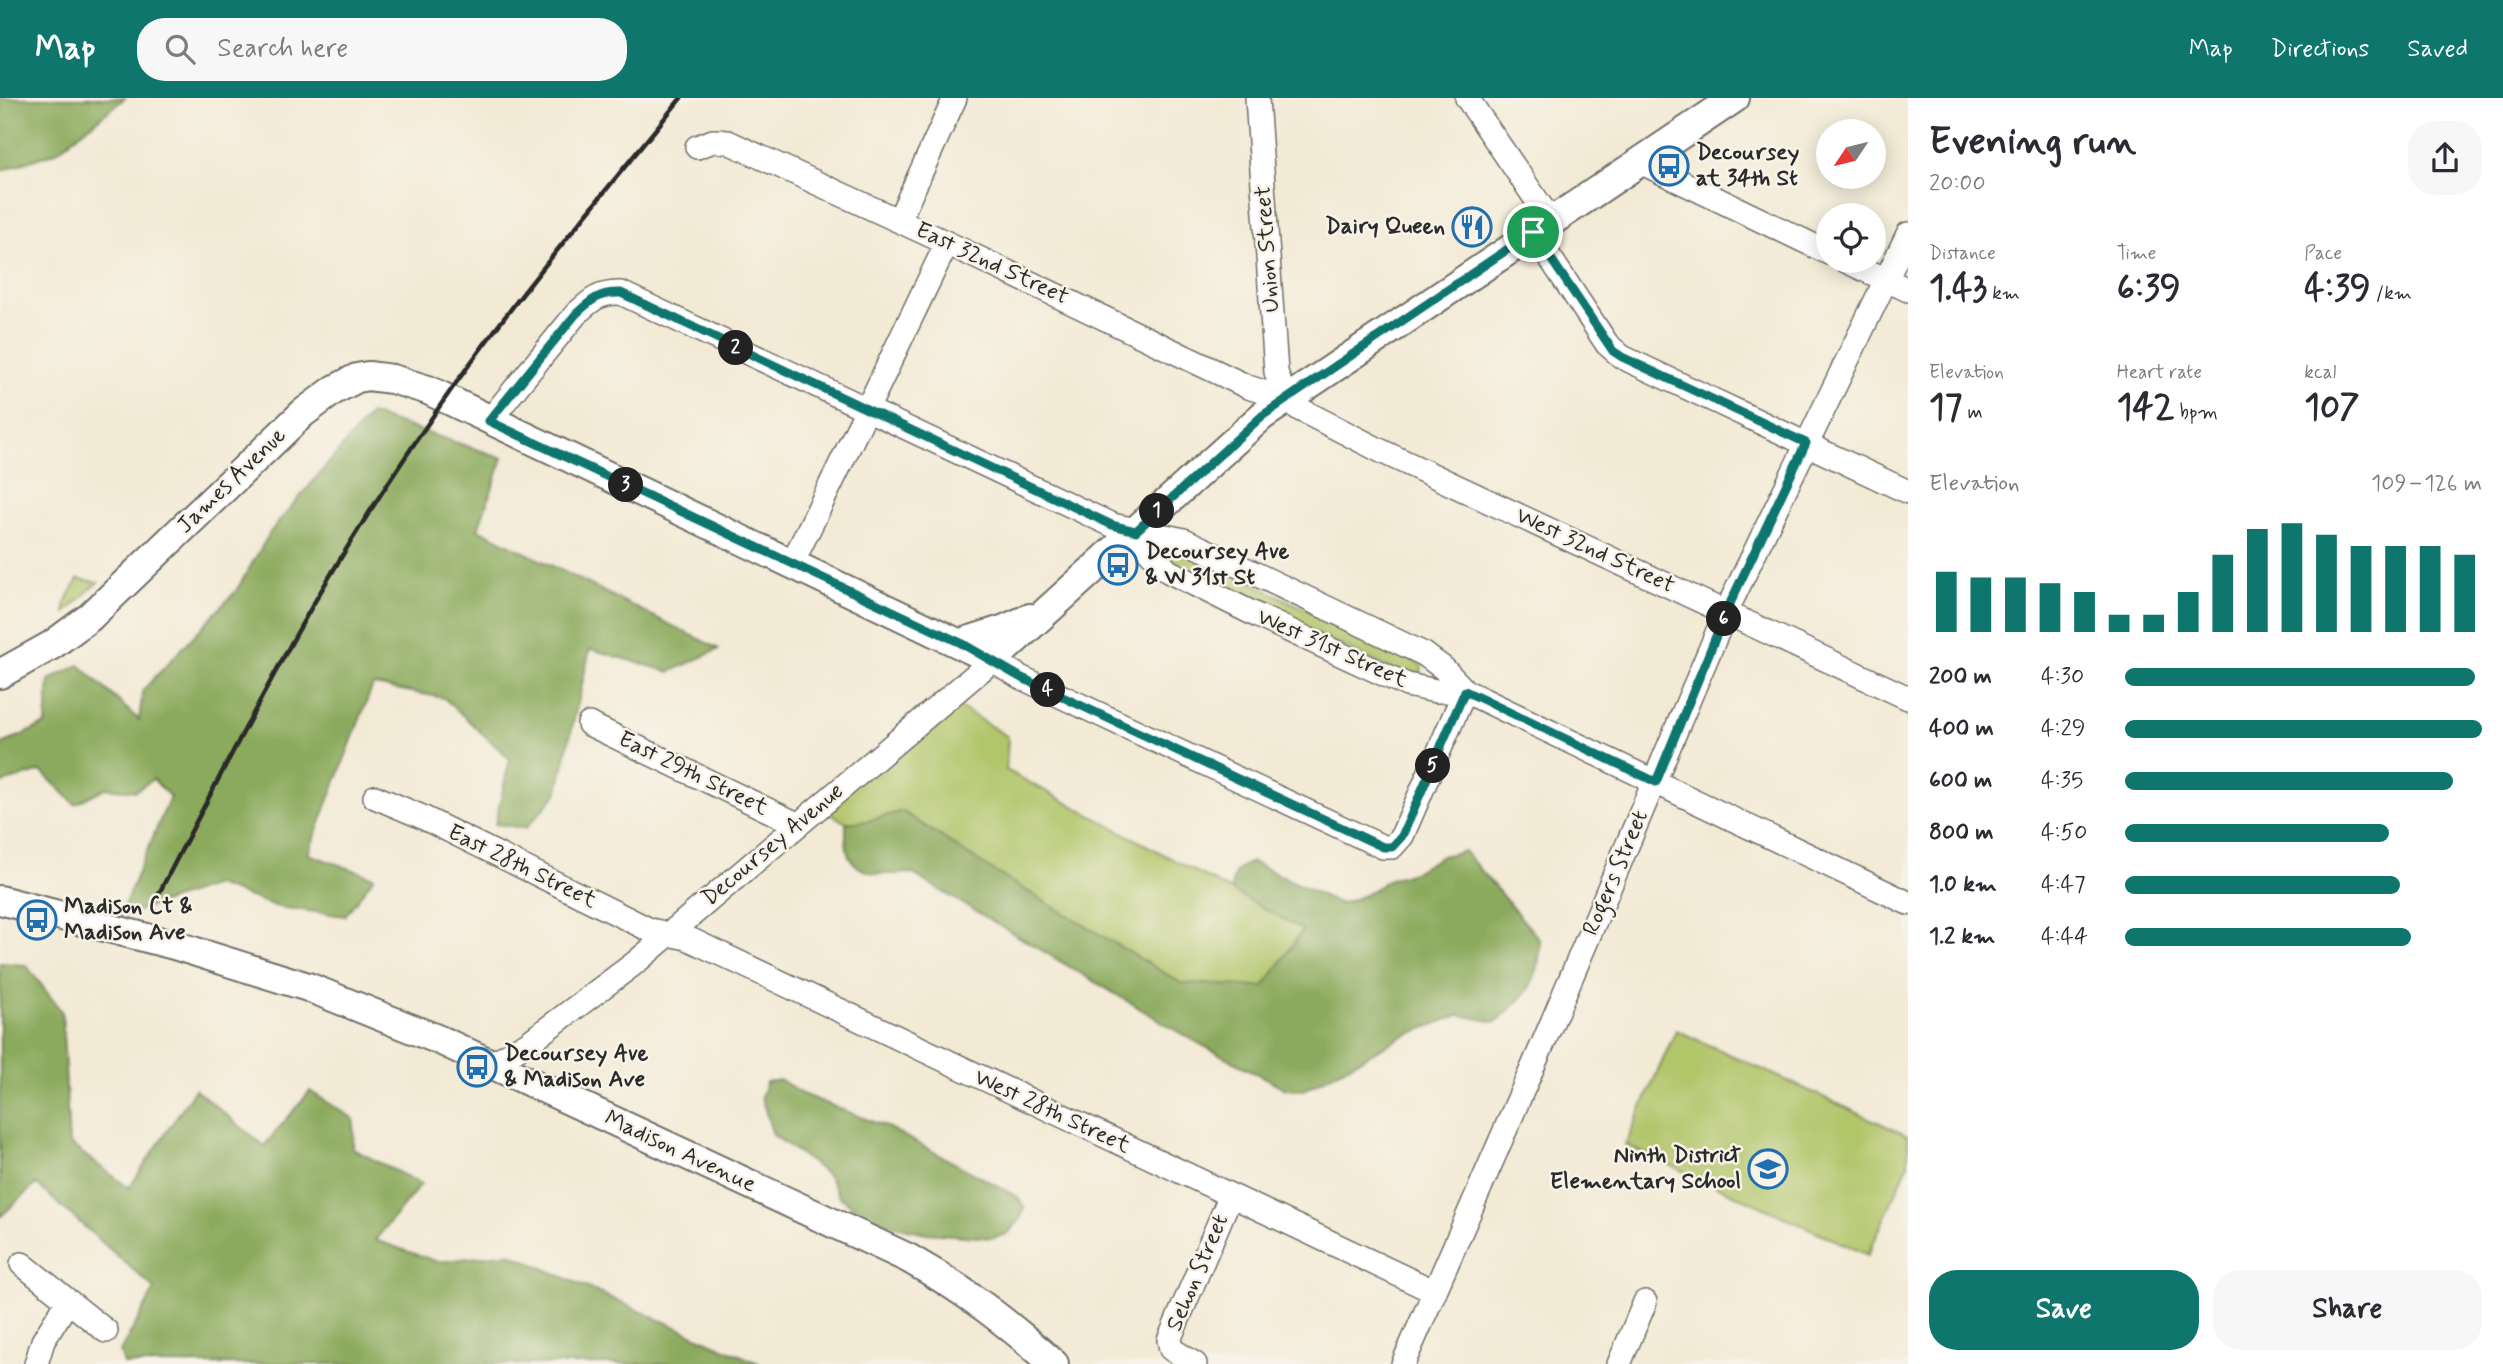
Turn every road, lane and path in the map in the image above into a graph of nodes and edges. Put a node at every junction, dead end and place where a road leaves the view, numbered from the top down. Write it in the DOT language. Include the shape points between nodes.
graph roads {
  1 [pos="955,98"];
  2 [pos="1256,98"];
  3 [pos="1467,98"];
  4 [pos="1735,98"];
  5 [pos="697,147"];
  6 [pos="1640,162"];
  7 [pos="899,220"];
  8 [pos="1542,226"];
  9 [pos="1908,234"];
  10 [pos="947,243"];
  11 [pos="1816,247"];
  12 [pos="1871,273"];
  13 [pos="1886,280"];
  14 [pos="1908,290"];
  15 [pos="1285,399"];
  16 [pos="868,411"];
  17 [pos="489,421"];
  18 [pos="1806,443"];
  19 [pos="1908,492"];
  20 [pos="1136,531"];
  21 [pos="792,563"];
  22 [pos="1726,612"];
  23 [pos="1045,613"];
  24 [pos="961,643"];
  25 [pos="993,660"];
  26 [pos="0,674"];
  27 [pos="1465,691"];
  28 [pos="1908,698"];
  29 [pos="589,724"];
  30 [pos="1656,782"];
  31 [pos="375,797"];
  32 [pos="797,824"];
  33 [pos="0,900"];
  34 [pos="1908,904"];
  35 [pos="669,933"];
  36 [pos="491,1064"];
  37 [pos="1230,1197"];
  38 [pos="22,1264"];
  39 [pos="1435,1292"];
  40 [pos="68,1301"];
  41 [pos="1645,1302"];
  42 [pos="106,1331"];
  43 [pos="36,1364"];
  44 [pos="1054,1364"];
  45 [pos="1195,1364"];
  46 [pos="1403,1364"];
  47 [pos="1619,1364"];
  1 -- 7 [label="street"];
  2 -- 15 [label="street, Union Street" via="1276,372"];
  3 -- 8 [label="street"];
  4 -- 6 [label="main road, Decoursey Avenue"];
  5 -- 7 [label="street, East 32nd Street" via="728,142"];
  6 -- 8 [label="main road, Decoursey Avenue"];
  6 -- 11 [label="street"];
  7 -- 10 [label="street, East 32nd Street"];
  8 -- 15 [label="main road, Decoursey Avenue"];
  8 -- 18 [label="street" via="1607,344 1622,357"];
  9 -- 13 [label="street, Rogers Street"];
  10 -- 15 [label="street, East 32nd Street" via="1248,387"];
  10 -- 16 [label="street"];
  12 -- 13 [label="street"];
  13 -- 14 [label="street"];
  13 -- 18 [label="street, Rogers Street"];
  15 -- 20 [label="main road, Decoursey Avenue"];
  15 -- 22 [label="street, West 32nd Street" via="1381,451"];
  16 -- 17 [label="street" via="621,293 607,293 592,298 576,314"];
  16 -- 20 [label="street" via="1112,525"];
  16 -- 21 [label="street"];
  17 -- 21 [label="main road, James Avenue"];
  17 -- 26 [label="main road, James Avenue" via="428,390 392,379 368,376 345,383 303,413 90,617"];
  18 -- 19 [label="street"];
  18 -- 22 [label="street, Rogers Street"];
  20 -- 23 [label="main road, Decoursey Avenue"];
  20 -- 27 [label="street, West 31st Street" via="1184,540 1424,654"];
  20 -- 27 [label="street, West 31st Street" via="1168,571 1258,616 1407,685"];
  21 -- 24 [label="main road, James Avenue"];
  22 -- 28 [label="street, West 32nd Street"];
  22 -- 30 [label="street, Rogers Street"];
  23 -- 24 [label="main road, Decoursey Avenue"];
  23 -- 25 [label="main road, Decoursey Avenue"];
  24 -- 25 [label="main road, James Avenue"];
  25 -- 27 [label="street" via="1020,677 1383,847 1392,847 1402,836"];
  25 -- 32 [label="street, Decoursey Avenue"];
  27 -- 30 [label="street, West 31st Street"];
  29 -- 32 [label="street, East 29th Street"];
  30 -- 34 [label="street, West 31st Street"];
  30 -- 39 [label="street, Rogers Street"];
  31 -- 35 [label="street, East 28th Street" via="650,930"];
  32 -- 35 [label="street, Decoursey Avenue"];
  33 -- 36 [label="main road, Madison Avenue" via="308,987"];
  35 -- 36 [label="street, Decoursey Avenue" via="528,1043"];
  35 -- 37 [label="street, West 28th Street"];
  36 -- 44 [label="main road, Madison Avenue" via="908,1258 1000,1317"];
  37 -- 39 [label="street, West 28th Street"];
  37 -- 45 [label="street, Sehon Street" via="1169,1339 1171,1349"];
  38 -- 40 [label="street"];
  39 -- 46 [label="street, Rogers Street"];
  40 -- 42 [label="street"];
  40 -- 43 [label="street" via="43,1342"];
  41 -- 47 [label="street"];
}
